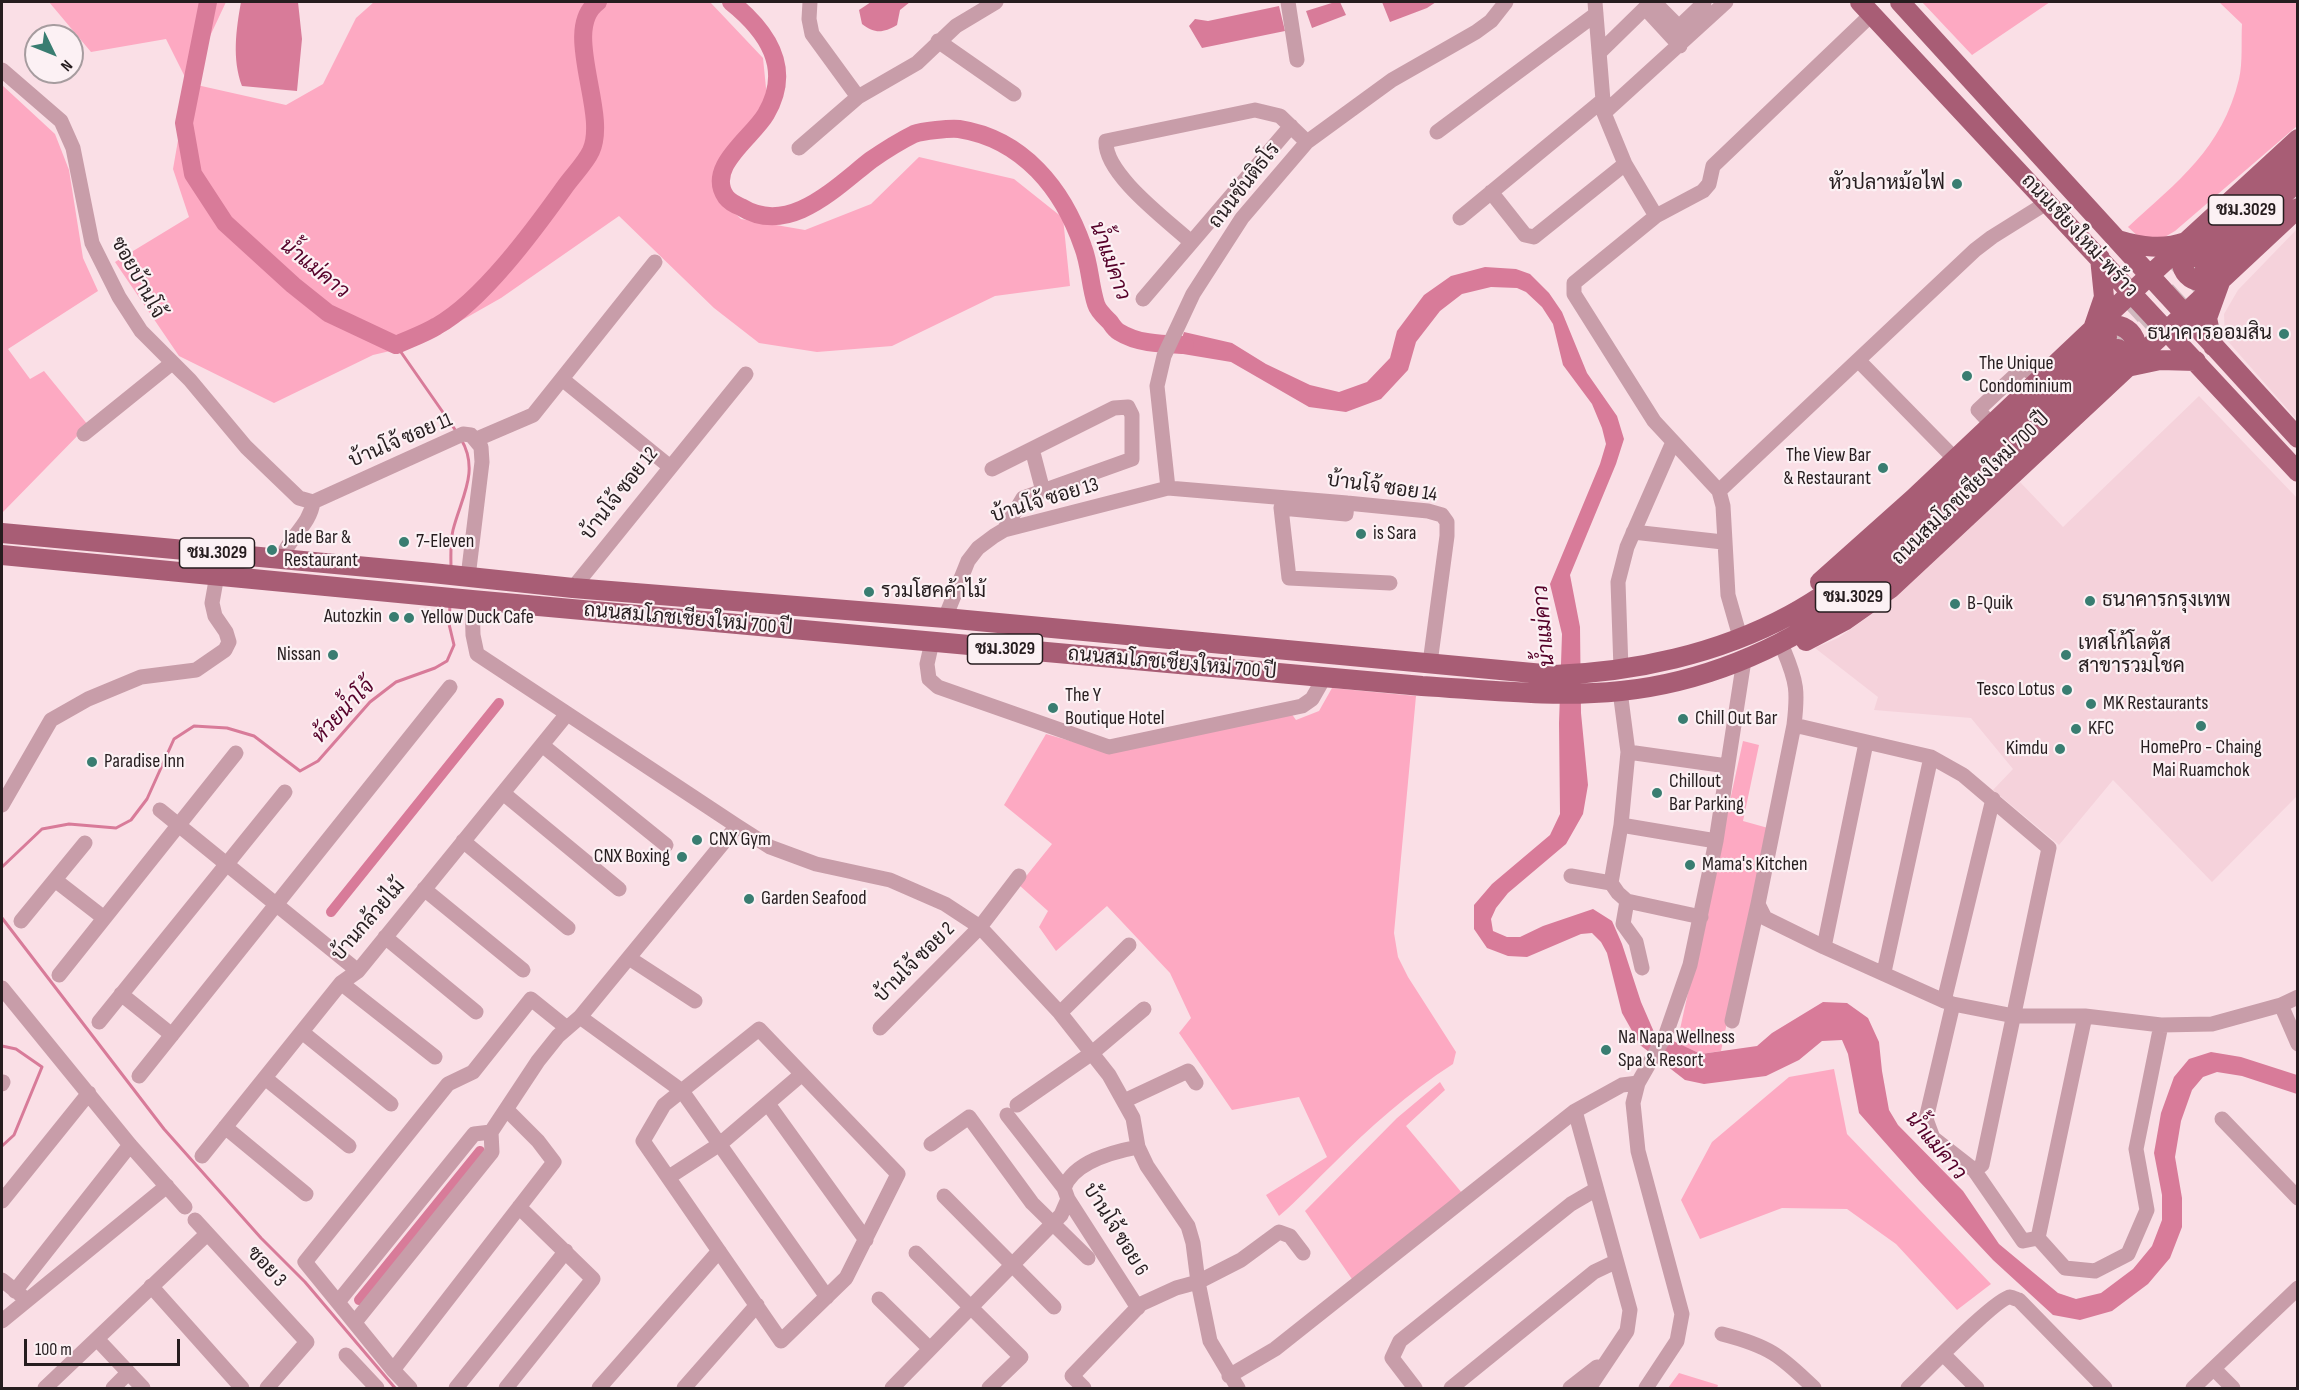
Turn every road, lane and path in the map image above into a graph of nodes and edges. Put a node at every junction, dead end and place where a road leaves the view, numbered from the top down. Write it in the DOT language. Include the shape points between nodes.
graph roads {
  1 [pos="810,2"];
  2 [pos="996,2"];
  3 [pos="1288,2"];
  4 [pos="1506,2"];
  5 [pos="1654,2"];
  6 [pos="1726,2"];
  7 [pos="1900,2"];
  8 [pos="1707,6"];
  9 [pos="1596,8"];
  10 [pos="1866,8"];
  11 [pos="938,41"];
  12 [pos="1680,46"];
  13 [pos="1599,52"];
  14 [pos="1297,60"];
  15 [pos="2,70"];
  16 [pos="1014,94"];
  17 [pos="858,97"];
  18 [pos="1604,107"];
  19 [pos="1292,126"];
  20 [pos="1437,132"];
  21 [pos="2298,139"];
  22 [pos="1307,142"];
  23 [pos="800,148"];
  24 [pos="2298,163"];
  25 [pos="1625,164"];
  26 [pos="2298,181"];
  27 [pos="1491,192"];
  28 [pos="2048,202"];
  29 [pos="2298,207"];
  30 [pos="1656,216"];
  31 [pos="1460,218"];
  32 [pos="2118,240"];
  33 [pos="1191,242"];
  34 [pos="2100,258"];
  35 [pos="2201,261"];
  36 [pos="654,262"];
  37 [pos="2150,275"];
  38 [pos="2132,292"];
  39 [pos="1143,299"];
  40 [pos="2184,314"];
  41 [pos="2168,330"];
  42 [pos="2106,338"];
  43 [pos="2213,346"];
  44 [pos="1858,360"];
  45 [pos="2196,361"];
  46 [pos="172,363"];
  47 [pos="2127,367"];
  48 [pos="746,374"];
  49 [pos="562,379"];
  50 [pos="84,434"];
  51 [pos="464,437"];
  52 [pos="2298,438"];
  53 [pos="1673,442"];
  54 [pos="1032,449"];
  55 [pos="1955,459"];
  56 [pos="669,466"];
  57 [pos="992,469"];
  58 [pos="2298,472"];
  59 [pos="1168,488"];
  60 [pos="1043,491"];
  61 [pos="1719,491"];
  62 [pos="313,502"];
  63 [pos="1347,503"];
  64 [pos="1004,530"];
  65 [pos="1633,532"];
  66 [pos="2,533"];
  67 [pos="1723,542"];
  68 [pos="2,555"];
  69 [pos="281,559"];
  70 [pos="217,575"];
  71 [pos="464,576"];
  72 [pos="1390,582"];
  73 [pos="573,588"];
  74 [pos="464,599"];
  75 [pos="945,618"];
  76 [pos="1745,635"];
  77 [pos="932,642"];
  78 [pos="1784,651"];
  79 [pos="1744,660"];
  80 [pos="1430,663"];
  81 [pos="1621,669"];
  82 [pos="1324,678"];
  83 [pos="1588,683"];
  84 [pos="1553,684"];
  85 [pos="450,687"];
  86 [pos="1620,691"];
  87 [pos="567,714"];
  88 [pos="1794,725"];
  89 [pos="1866,743"];
  90 [pos="542,745"];
  91 [pos="1628,752"];
  92 [pos="236,753"];
  93 [pos="1931,757"];
  94 [pos="1727,766"];
  95 [pos="285,792"];
  96 [pos="503,793"];
  97 [pos="1992,799"];
  98 [pos="2,805"];
  99 [pos="160,810"];
  100 [pos="178,825"];
  101 [pos="1621,825"];
  102 [pos="737,826"];
  103 [pos="463,841"];
  104 [pos="1716,841"];
  105 [pos="85,843"];
  106 [pos="666,845"];
  107 [pos="226,864"];
  108 [pos="1019,876"];
  109 [pos="1571,876"];
  110 [pos="55,880"];
  111 [pos="1611,883"];
  112 [pos="424,889"];
  113 [pos="619,889"];
  114 [pos="1627,901"];
  115 [pos="1758,904"];
  116 [pos="277,906"];
  117 [pos="1701,917"];
  118 [pos="104,918"];
  119 [pos="21,921"];
  120 [pos="980,927"];
  121 [pos="568,928"];
  122 [pos="385,937"];
  123 [pos="1129,945"];
  124 [pos="1824,947"];
  125 [pos="629,957"];
  126 [pos="1642,968"];
  127 [pos="523,970"];
  128 [pos="358,971"];
  129 [pos="1884,972"];
  130 [pos="59,975"];
  131 [pos="341,983"];
  132 [pos="121,994"];
  133 [pos="4,997"];
  134 [pos="2298,997"];
  135 [pos="695,1002"];
  136 [pos="1948,1002"];
  137 [pos="2281,1005"];
  138 [pos="1144,1009"];
  139 [pos="476,1012"];
  140 [pos="1060,1013"];
  141 [pos="2014,1016"];
  142 [pos="2085,1016"];
  143 [pos="580,1017"];
  144 [pos="1732,1021"];
  145 [pos="99,1022"];
  146 [pos="2161,1025"];
  147 [pos="567,1028"];
  148 [pos="880,1028"];
  149 [pos="302,1032"];
  150 [pos="172,1035"];
  151 [pos="2298,1044"];
  152 [pos="1092,1053"];
  153 [pos="435,1057"];
  154 [pos="802,1074"];
  155 [pos="139,1076"];
  156 [pos="266,1078"];
  157 [pos="1640,1078"];
  158 [pos="1196,1083"];
  159 [pos="682,1090"];
  160 [pos="89,1093"];
  161 [pos="1124,1101"];
  162 [pos="391,1104"];
  163 [pos="768,1104"];
  164 [pos="507,1110"];
  165 [pos="1575,1111"];
  166 [pos="2222,1119"];
  167 [pos="225,1127"];
  168 [pos="491,1132"];
  169 [pos="720,1144"];
  170 [pos="931,1144"];
  171 [pos="130,1146"];
  172 [pos="349,1146"];
  173 [pos="1137,1146"];
  174 [pos="202,1156"];
  175 [pos="1974,1170"];
  176 [pos="669,1178"];
  177 [pos="167,1186"];
  178 [pos="1595,1190"];
  179 [pos="306,1194"];
  180 [pos="1066,1194"];
  181 [pos="944,1196"];
  182 [pos="2298,1198"];
  183 [pos="2,1201"];
  184 [pos="185,1207"];
  185 [pos="519,1207"];
  186 [pos="195,1220"];
  187 [pos="1053,1223"];
  188 [pos="207,1234"];
  189 [pos="2038,1238"];
  190 [pos="866,1240"];
  191 [pos="566,1251"];
  192 [pos="719,1251"];
  193 [pos="916,1253"];
  194 [pos="1303,1253"];
  195 [pos="1088,1258"];
  196 [pos="1615,1262"];
  197 [pos="1012,1265"];
  198 [pos="2,1280"];
  199 [pos="1198,1282"];
  200 [pos="151,1287"];
  201 [pos="2298,1288"];
  202 [pos="21,1295"];
  203 [pos="827,1297"];
  204 [pos="879,1299"];
  205 [pos="338,1302"];
  206 [pos="757,1305"];
  207 [pos="971,1307"];
  208 [pos="1054,1307"];
  209 [pos="1138,1308"];
  210 [pos="2,1321"];
  211 [pos="355,1322"];
  212 [pos="1722,1334"];
  213 [pos="97,1339"];
  214 [pos="930,1349"];
  215 [pos="1613,1353"];
  216 [pos="1943,1354"];
  217 [pos="346,1355"];
  218 [pos="2214,1369"];
  219 [pos="393,1370"];
  220 [pos="128,1373"];
  221 [pos="1229,1384"];
  222 [pos="45,1389"];
  223 [pos="113,1389"];
  224 [pos="142,1389"];
  225 [pos="242,1389"];
  226 [pos="267,1389"];
  227 [pos="377,1389"];
  228 [pos="410,1389"];
  229 [pos="456,1389"];
  230 [pos="506,1389"];
  231 [pos="599,1389"];
  232 [pos="684,1389"];
  233 [pos="892,1389"];
  234 [pos="989,1389"];
  235 [pos="1084,1389"];
  236 [pos="1415,1389"];
  237 [pos="1451,1389"];
  238 [pos="1570,1389"];
  239 [pos="1589,1389"];
  240 [pos="1646,1389"];
  241 [pos="1814,1389"];
  242 [pos="1908,1389"];
  243 [pos="1977,1389"];
  244 [pos="2105,1389"];
  245 [pos="2193,1389"];
  246 [pos="2232,1389"];
  1 -- 17 [label="street" via="812,34"];
  2 -- 11 [label="street"];
  3 -- 14 [label="street"];
  4 -- 22 [label="street, ถนนขันติธโร" via="1476,33 1392,80"];
  5 -- 8 [label="street" via="1679,27"];
  6 -- 8 [label="street"];
  7 -- 32 [label="main road, ถนนเชียงใหม่-พร้าว"];
  8 -- 12 [label="street"];
  9 -- 13 [label="street"];
  9 -- 20 [label="street"];
  10 -- 28 [label="main road, ถนนเชียงใหม่-พร้าว"];
  10 -- 30 [label="street" via="1713,165 1709,184 1703,191"];
  11 -- 16 [label="street"];
  11 -- 17 [label="street" via="917,63"];
  12 -- 13 [label="street" via="1645,8"];
  12 -- 18 [label="street"];
  13 -- 18 [label="street"];
  15 -- 46 [label="street, ซอยบ้านโจ้" via="61,121 74,148 92,243 135,322"];
  17 -- 23 [label="street"];
  18 -- 25 [label="street"];
  18 -- 27 [label="street"];
  19 -- 22 [label="street"];
  19 -- 33 [label="street"];
  19 -- 33 [label="street" via="1280,116 1255,110 1106,141 1106,152 1126,183"];
  21 -- 35 [label="main road"];
  22 -- 59 [label="street, ถนนขันติธโร" via="1242,218 1193,294 1164,357 1157,386"];
  24 -- 35 [label="main road, ชม.3029"];
  25 -- 27 [label="street" via="1534,237 1525,235"];
  25 -- 30 [label="street"];
  26 -- 35 [label="main road, ชม.3029"];
  27 -- 31 [label="street"];
  28 -- 34 [label="main road, ถนนเชียงใหม่-พร้าว"];
  28 -- 44 [label="street" via="1975,250"];
  29 -- 35 [label="main road"];
  30 -- 53 [label="street" via="1574,283 1574,294 1644,407"];
  32 -- 35 [label="main road" via="2137,246 2175,246"];
  32 -- 37 [label="main road, ถนนเชียงใหม่-พร้าว"];
  33 -- 39 [label="street"];
  34 -- 38 [label="main road, ถนนเชียงใหม่-พร้าว"];
  34 -- 42 [label="main road"];
  35 -- 37 [label="main road"];
  35 -- 40 [label="main road"];
  35 -- 43 [label="main road"];
  36 -- 49 [label="street"];
  37 -- 38 [label="main road"];
  37 -- 40 [label="main road, ถนนเชียงใหม่-พร้าว"];
  38 -- 41 [label="main road, ถนนเชียงใหม่-พร้าว"];
  38 -- 42 [label="main road"];
  40 -- 41 [label="main road"];
  40 -- 43 [label="main road, ถนนเชียงใหม่-พร้าว"];
  41 -- 45 [label="main road, ถนนเชียงใหม่-พร้าว"];
  41 -- 47 [label="main road"];
  42 -- 47 [label="main road" via="2108,323 2129,331 2136,345"];
  42 -- 55 [label="main road" via="2041,378"];
  42 -- 76 [label="main road, ถนนสมโภชเชียงใหม่ 700 ปี / ชม.3029" via="1883,549 1791,615"];
  42 -- 79 [label="main road, ถนนสมโภชเชียงใหม่ 700 ปี / ชม.3029" via="1889,567 1820,619"];
  43 -- 52 [label="main road, ถนนเชียงใหม่-พร้าว"];
  44 -- 55 [label="street"];
  44 -- 61 [label="street"];
  45 -- 47 [label="main road" via="2160,360"];
  45 -- 58 [label="main road, ถนนเชียงใหม่-พร้าว"];
  46 -- 50 [label="street"];
  46 -- 62 [label="street, ซอยบ้านโจ้" via="246,447 299,498"];
  47 -- 78 [label="main road" via="1891,588 1844,621"];
  48 -- 56 [label="street, บ้านโจ้ ซอย 12"];
  49 -- 51 [label="street" via="533,415"];
  49 -- 56 [label="street"];
  51 -- 62 [label="street, บ้านโจ้ ซอย 11"];
  51 -- 71 [label="street, บ้านโจ้ ซอย 11" via="481,447 482,462"];
  53 -- 61 [label="street"];
  53 -- 65 [label="street"];
  54 -- 57 [label="street"];
  54 -- 60 [label="street"];
  54 -- 60 [label="street" via="1113,408 1128,407 1132,415 1132,459"];
  55 -- 76 [label="main road" via="1841,565"];
  56 -- 73 [label="street, บ้านโจ้ ซอย 12"];
  59 -- 63 [label="street, บ้านโจ้ ซอย 14"];
  59 -- 64 [label="street, บ้านโจ้ ซอย 13"];
  60 -- 64 [label="street" via="1023,498"];
  61 -- 67 [label="street"];
  62 -- 69 [label="street" via="311,515 286,545"];
  63 -- 72 [label="street" via="1346,514 1281,508 1289,578"];
  63 -- 80 [label="street, บ้านโจ้ ซอย 14" via="1428,511 1442,515 1447,522"];
  64 -- 75 [label="street, บ้านโจ้ ซอย 13" via="978,548 968,561"];
  65 -- 67 [label="street"];
  65 -- 81 [label="street" via="1618,582"];
  66 -- 69 [label="main road, ถนนสมโภชเชียงใหม่ 700 ปี / ชม.3029"];
  67 -- 76 [label="street" via="1728,595"];
  68 -- 70 [label="main road, ถนนสมโภชเชียงใหม่ 700 ปี / ชม.3029"];
  69 -- 71 [label="main road, ถนนสมโภชเชียงใหม่ 700 ปี / ชม.3029"];
  70 -- 74 [label="main road, ถนนสมโภชเชียงใหม่ 700 ปี / ชม.3029"];
  70 -- 98 [label="street" via="212,603 229,642 225,650 195,670 141,677 51,720"];
  71 -- 73 [label="main road, ถนนสมโภชเชียงใหม่ 700 ปี / ชม.3029"];
  73 -- 75 [label="main road, ถนนสมโภชเชียงใหม่ 700 ปี / ชม.3029"];
  74 -- 77 [label="main road, ถนนสมโภชเชียงใหม่ 700 ปี / ชม.3029"];
  74 -- 87 [label="street" via="477,654"];
  75 -- 80 [label="main road, ถนนสมโภชเชียงใหม่ 700 ปี / ชม.3029"];
  76 -- 81 [label="main road, ถนนสมโภชเชียงใหม่ 700 ปี / ชม.3029" via="1691,654"];
  77 -- 82 [label="main road, ถนนสมโภชเชียงใหม่ 700 ปี / ชม.3029"];
  77 -- 82 [label="street" via="927,664 929,678 938,687 1109,747 1302,706 1312,699"];
  78 -- 79 [label="main road"];
  78 -- 88 [label="street" via="1798,696"];
  79 -- 86 [label="main road, ถนนสมโภชเชียงใหม่ 700 ปี / ชม.3029" via="1682,680"];
  79 -- 94 [label="street"];
  80 -- 84 [label="main road, ถนนสมโภชเชียงใหม่ 700 ปี / ชม.3029"];
  81 -- 83 [label="main road, ถนนสมโภชเชียงใหม่ 700 ปี / ชม.3029"];
  82 -- 84 [label="main road, ถนนสมโภชเชียงใหม่ 700 ปี / ชม.3029" via="1422,686"];
  83 -- 84 [label="main road, ถนนสมโภชเชียงใหม่ 700 ปี / ชม.3029"];
  83 -- 86 [label="main road, ถนนสมโภชเชียงใหม่ 700 ปี / ชม.3029"];
  85 -- 116 [label="street"];
  86 -- 91 [label="street"];
  87 -- 90 [label="street, บ้านกล้วยไม้"];
  87 -- 102 [label="street"];
  88 -- 89 [label="street"];
  88 -- 115 [label="street"];
  89 -- 93 [label="street"];
  89 -- 124 [label="street"];
  90 -- 96 [label="street, บ้านกล้วยไม้"];
  90 -- 106 [label="street"];
  91 -- 94 [label="street"];
  91 -- 101 [label="street"];
  92 -- 100 [label="street"];
  93 -- 97 [label="street" via="1963,774"];
  93 -- 129 [label="street"];
  94 -- 104 [label="street"];
  95 -- 107 [label="street"];
  96 -- 103 [label="street, บ้านกล้วยไม้"];
  96 -- 113 [label="street"];
  97 -- 136 [label="street"];
  97 -- 141 [label="street" via="2049,848"];
  99 -- 100 [label="street"];
  100 -- 107 [label="street"];
  100 -- 118 [label="street"];
  101 -- 104 [label="street"];
  101 -- 111 [label="street"];
  102 -- 120 [label="street" via="770,847 816,864 890,880 945,904"];
  102 -- 125 [label="street"];
  103 -- 112 [label="street, บ้านกล้วยไม้"];
  103 -- 121 [label="street"];
  104 -- 117 [label="street"];
  105 -- 110 [label="street"];
  107 -- 116 [label="street"];
  107 -- 132 [label="street"];
  108 -- 120 [label="street, บ้านโจ้ ซอย 2"];
  109 -- 111 [label="street"];
  110 -- 118 [label="street"];
  110 -- 119 [label="street"];
  111 -- 114 [label="street"];
  112 -- 122 [label="street, บ้านกล้วยไม้"];
  112 -- 127 [label="street"];
  114 -- 117 [label="street"];
  114 -- 126 [label="street" via="1623,924 1636,942"];
  115 -- 124 [label="street" via="1766,918"];
  115 -- 144 [label="street"];
  116 -- 128 [label="street"];
  116 -- 150 [label="street"];
  117 -- 157 [label="street" via="1690,965 1666,1034"];
  118 -- 130 [label="street"];
  120 -- 140 [label="street"];
  120 -- 148 [label="street, บ้านโจ้ ซอย 2"];
  122 -- 128 [label="street, บ้านกล้วยไม้"];
  122 -- 139 [label="street"];
  123 -- 140 [label="street"];
  124 -- 129 [label="street"];
  125 -- 135 [label="street"];
  125 -- 143 [label="street"];
  128 -- 131 [label="street, บ้านกล้วยไม้"];
  129 -- 136 [label="street"];
  131 -- 149 [label="street, บ้านกล้วยไม้"];
  131 -- 153 [label="street"];
  132 -- 145 [label="street"];
  132 -- 150 [label="street"];
  133 -- 160 [label="street"];
  134 -- 137 [label="street"];
  136 -- 141 [label="street"];
  136 -- 175 [label="street" via="1926,1119 1933,1138"];
  137 -- 146 [label="street" via="2212,1024"];
  137 -- 151 [label="street"];
  138 -- 152 [label="street"];
  140 -- 152 [label="street"];
  141 -- 142 [label="street"];
  141 -- 175 [label="street" via="1982,1165"];
  142 -- 146 [label="street"];
  142 -- 189 [label="street"];
  143 -- 147 [label="street"];
  143 -- 159 [label="street"];
  146 -- 189 [label="street" via="2136,1149 2147,1210 2128,1254 2095,1271 2065,1268"];
  147 -- 164 [label="street" via="538,1061"];
  147 -- 205 [label="street" via="531,999 472,1072 448,1084 305,1262"];
  149 -- 156 [label="street, บ้านกล้วยไม้"];
  149 -- 162 [label="street"];
  150 -- 155 [label="street"];
  152 -- 161 [label="street"];
  152 -- 180 [label="street" via="1012,1110"];
  154 -- 159 [label="street" via="759,1029"];
  154 -- 163 [label="street"];
  154 -- 190 [label="street" via="898,1174"];
  156 -- 167 [label="street, บ้านกล้วยไม้"];
  156 -- 172 [label="street"];
  157 -- 165 [label="street"];
  157 -- 240 [label="street" via="1633,1103 1638,1150 1682,1314 1677,1341"];
  158 -- 161 [label="street" via="1188,1071"];
  159 -- 169 [label="street"];
  159 -- 176 [label="street" via="664,1105 643,1141"];
  160 -- 171 [label="street"];
  160 -- 183 [label="street"];
  161 -- 173 [label="street" via="1133,1118"];
  163 -- 169 [label="street"];
  163 -- 190 [label="street"];
  164 -- 168 [label="street"];
  164 -- 185 [label="street" via="554,1162"];
  165 -- 178 [label="street"];
  165 -- 221 [label="street"];
  166 -- 182 [label="street"];
  167 -- 174 [label="street, บ้านกล้วยไม้"];
  167 -- 179 [label="street"];
  168 -- 205 [label="street" via="474,1134"];
  168 -- 211 [label="street" via="492,1152"];
  169 -- 176 [label="street"];
  169 -- 203 [label="street"];
  170 -- 187 [label="street" via="969,1117 1032,1203"];
  171 -- 177 [label="street"];
  171 -- 202 [label="street"];
  173 -- 180 [label="street, บ้านโจ้ ซอย 6" via="1090,1162 1068,1178"];
  173 -- 199 [label="street" via="1188,1226"];
  175 -- 189 [label="street" via="2023,1241"];
  176 -- 192 [label="street"];
  177 -- 184 [label="street"];
  177 -- 202 [label="street"];
  178 -- 196 [label="street"];
  178 -- 236 [label="street" via="1571,1204 1400,1341 1392,1358"];
  180 -- 187 [label="street" via="1061,1215"];
  180 -- 209 [label="street, บ้านโจ้ ซอย 6"];
  181 -- 197 [label="street"];
  185 -- 191 [label="street"];
  185 -- 219 [label="street"];
  186 -- 188 [label="street, ซอย 3"];
  187 -- 195 [label="street"];
  187 -- 197 [label="street"];
  188 -- 200 [label="street"];
  188 -- 226 [label="street, ซอย 3" via="307,1342"];
  190 -- 203 [label="street" via="846,1278"];
  191 -- 229 [label="street"];
  191 -- 230 [label="street" via="593,1279"];
  192 -- 206 [label="street"];
  192 -- 231 [label="street"];
  193 -- 207 [label="street"];
  194 -- 199 [label="street" via="1290,1236 1279,1232 1241,1260"];
  196 -- 215 [label="street" via="1630,1310 1627,1331"];
  196 -- 237 [label="street" via="1594,1272"];
  197 -- 207 [label="street"];
  197 -- 208 [label="street"];
  198 -- 202 [label="street"];
  199 -- 209 [label="street" via="1152,1297"];
  199 -- 221 [label="street" via="1210,1341"];
  200 -- 213 [label="street"];
  200 -- 225 [label="street"];
  201 -- 218 [label="street"];
  202 -- 210 [label="street"];
  203 -- 206 [label="street" via="782,1341"];
  204 -- 214 [label="street"];
  205 -- 211 [label="street"];
  206 -- 232 [label="street"];
  207 -- 214 [label="street"];
  207 -- 234 [label="street" via="1021,1357"];
  209 -- 235 [label="street" via="1072,1376"];
  211 -- 219 [label="street"];
  212 -- 241 [label="street" via="1752,1341 1773,1352"];
  213 -- 220 [label="street"];
  213 -- 222 [label="street"];
  214 -- 233 [label="street"];
  215 -- 238 [label="street"];
  215 -- 239 [label="street"];
  216 -- 242 [label="street"];
  216 -- 243 [label="street"];
  216 -- 244 [label="street" via="2010,1297 2019,1300"];
  217 -- 227 [label="street"];
  218 -- 245 [label="street"];
  218 -- 246 [label="street"];
  219 -- 228 [label="street"];
  220 -- 223 [label="street"];
  220 -- 224 [label="street"];
}
